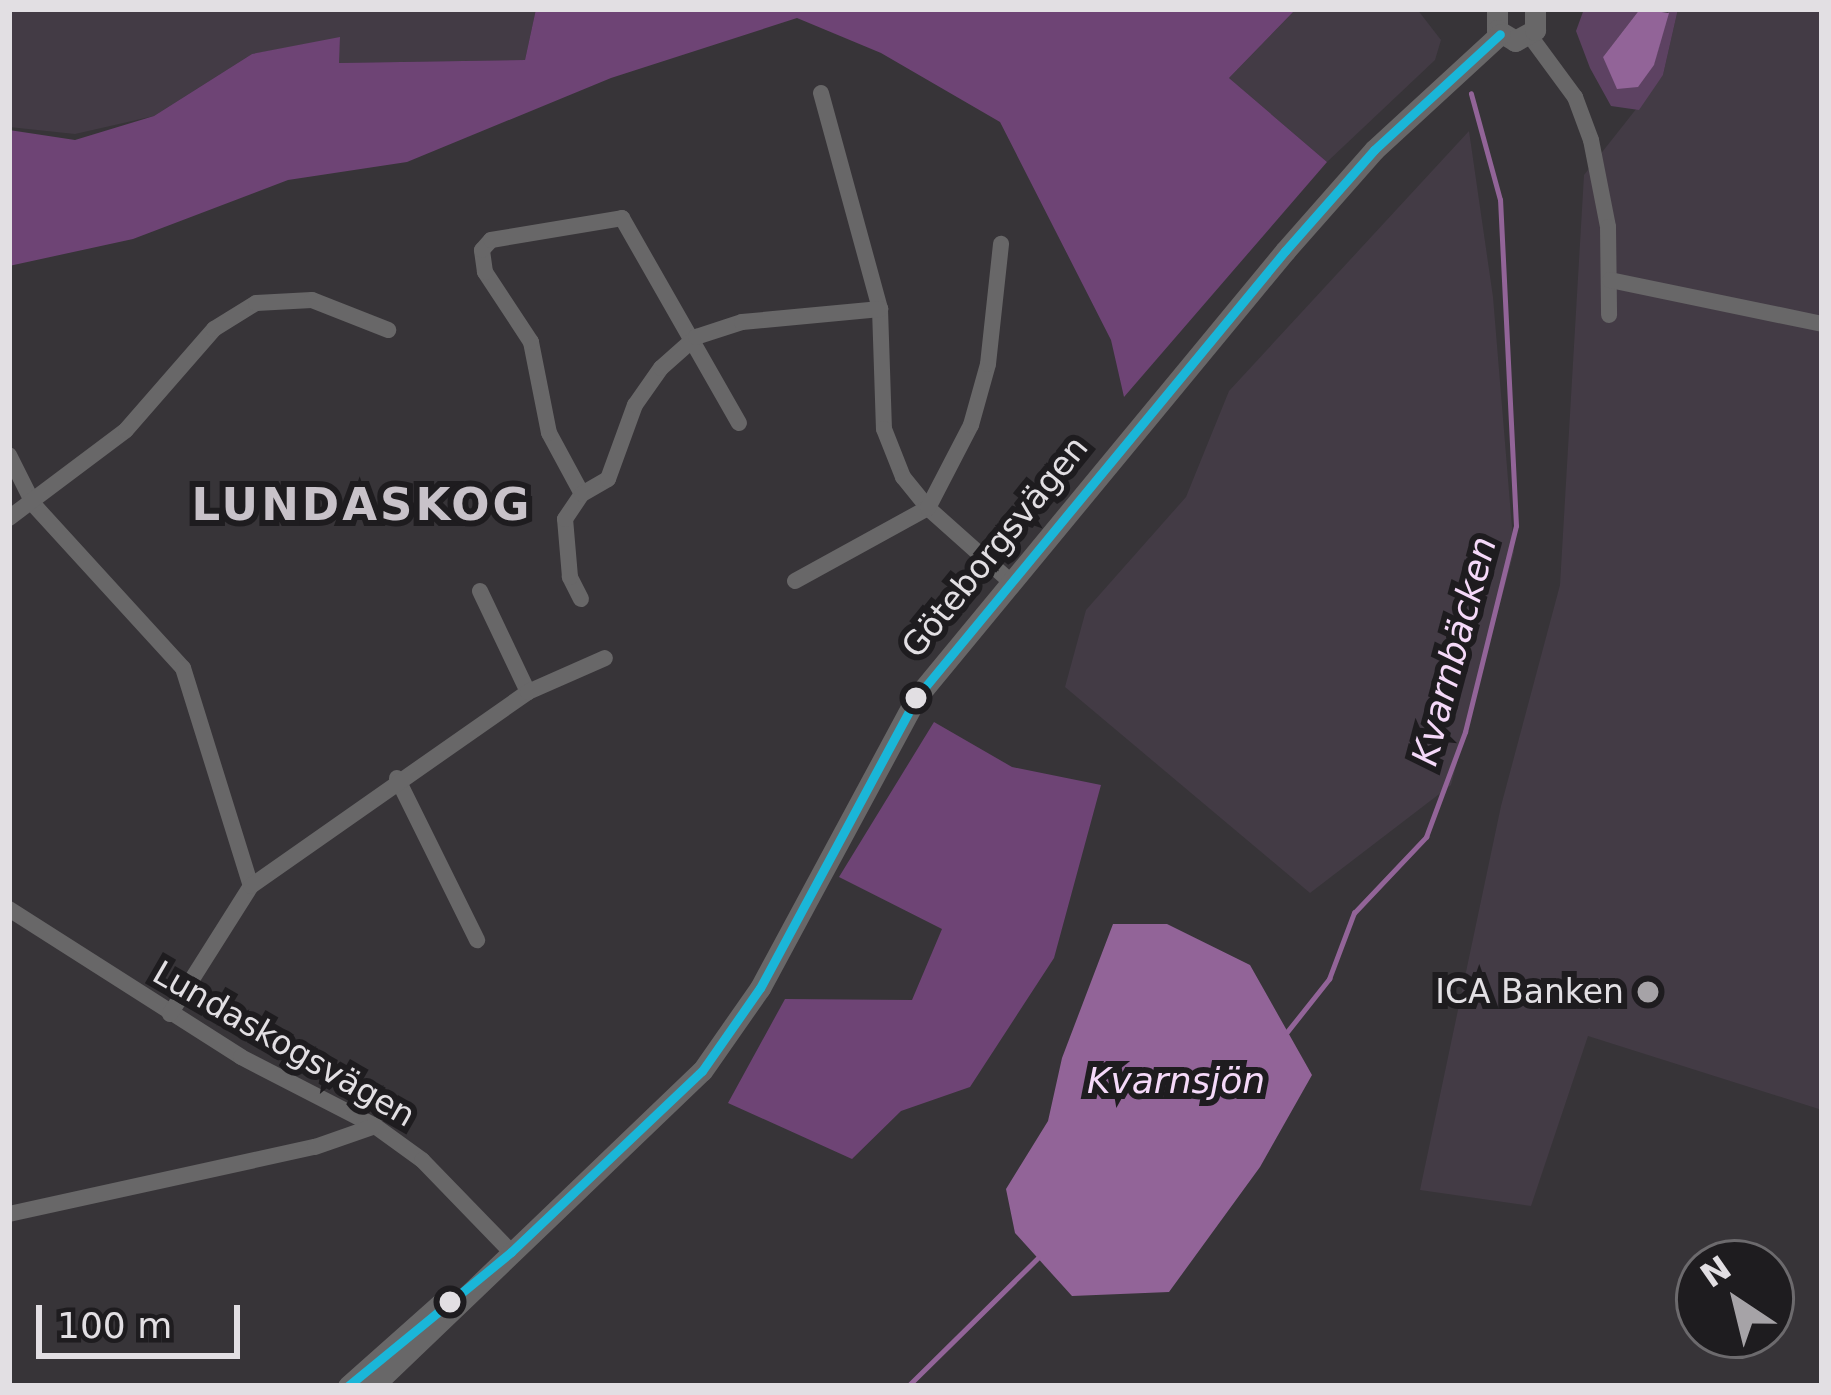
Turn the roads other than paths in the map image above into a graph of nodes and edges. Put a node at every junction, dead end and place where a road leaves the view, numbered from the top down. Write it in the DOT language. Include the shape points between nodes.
graph roads {
  1 [pos="1497,9"];
  2 [pos="1535,9"];
  3 [pos="1500,34"];
  4 [pos="1530,36"];
  5 [pos="821,92"];
  6 [pos="1001,244"];
  7 [pos="1610,280"];
  8 [pos="880,309"];
  9 [pos="1609,315"];
  10 [pos="1822,324"];
  11 [pos="388,330"];
  12 [pos="696,337"];
  13 [pos="740,423"];
  14 [pos="9,455"];
  15 [pos="582,494"];
  16 [pos="34,505"];
  17 [pos="928,508"];
  18 [pos="9,518"];
  19 [pos="795,581"];
  20 [pos="1010,581"];
  21 [pos="481,591"];
  22 [pos="581,599"];
  23 [pos="605,658"];
  24 [pos="528,692"];
  25 [pos="397,778"];
  26 [pos="251,886"];
  27 [pos="9,909"];
  28 [pos="477,940"];
  29 [pos="170,1015"];
  30 [pos="375,1126"];
  31 [pos="9,1214"];
  32 [pos="511,1252"];
  33 [pos="348,1386"];
  34 [pos="373,1386"];
  1 -- 3 [label="street"];
  2 -- 4 [label="street"];
  3 -- 4 [label="street" via="1514,41"];
  3 -- 20 [label="street, Göteborgsvägen" via="1374,150"];
  4 -- 7 [label="street" via="1575,98 1591,140"];
  5 -- 8 [label="street"];
  6 -- 17 [label="street" via="988,364 971,425"];
  7 -- 9 [label="street"];
  7 -- 10 [label="street"];
  8 -- 12 [label="street" via="742,322"];
  8 -- 17 [label="street" via="884,429 903,477"];
  11 -- 16 [label="street" via="313,299 256,303 214,329 126,430"];
  12 -- 13 [label="street"];
  12 -- 15 [label="street" via="635,405 608,479"];
  12 -- 15 [label="street" via="622,218 485,244 484,272 531,342 549,433"];
  14 -- 16 [label="street"];
  15 -- 22 [label="street" via="565,519 570,577"];
  16 -- 18 [label="street"];
  16 -- 26 [label="street" via="183,668"];
  17 -- 19 [label="street"];
  17 -- 20 [label="street"];
  20 -- 32 [label="street, Göteborgsvägen" via="888,738 731,1033 650,1128"];
  21 -- 24 [label="street"];
  23 -- 24 [label="street"];
  24 -- 25 [label="street"];
  25 -- 26 [label="street"];
  25 -- 28 [label="street"];
  26 -- 29 [label="street"];
  27 -- 29 [label="street, Lundaskogsvägen"];
  29 -- 30 [label="street, Lundaskogsvägen"];
  30 -- 31 [label="street" via="315,1147"];
  30 -- 32 [label="street, Lundaskogsvägen" via="422,1160"];
  32 -- 33 [label="street, Göteborgsvägen"];
  32 -- 34 [label="street, Göteborgsvägen"];
}
